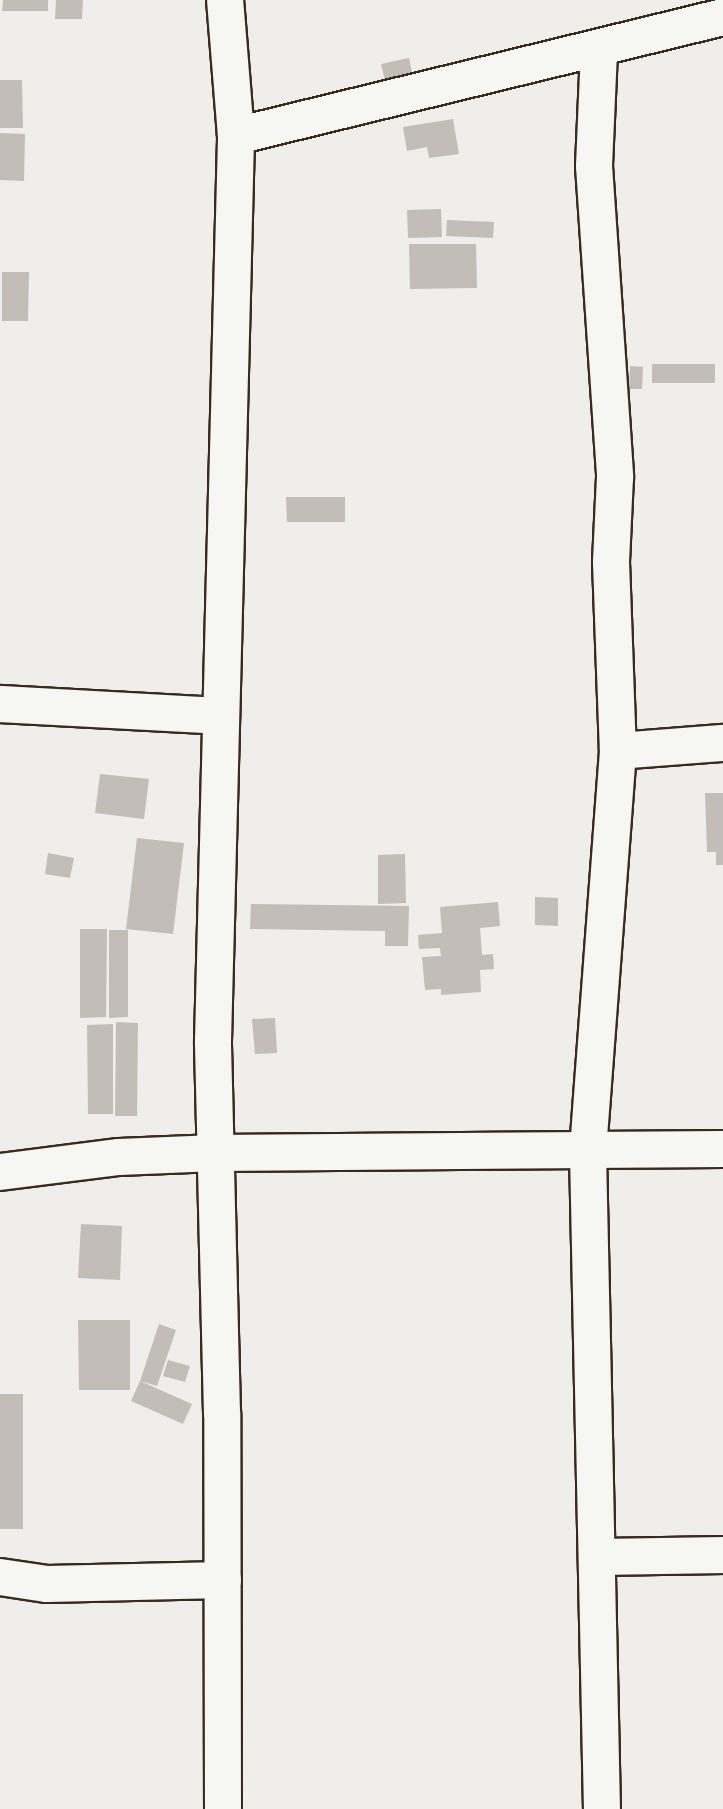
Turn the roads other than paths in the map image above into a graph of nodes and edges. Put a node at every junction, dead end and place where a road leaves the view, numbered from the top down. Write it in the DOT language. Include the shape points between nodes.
graph roads {
  1 [pos="225,0"];
  2 [pos="723,17"];
  3 [pos="599,51"];
  4 [pos="236,136"];
  5 [pos="0,704"];
  6 [pos="220,716"];
  7 [pos="723,743"];
  8 [pos="618,751"];
  9 [pos="723,1149"];
  10 [pos="216,1153"];
  11 [pos="588,1153"];
  12 [pos="0,1172"];
  13 [pos="723,1555"];
  14 [pos="601,1557"];
  15 [pos="0,1577"];
  16 [pos="223,1580"];
  17 [pos="223,1809"];
  18 [pos="602,1809"];
  1 -- 4 [label="street"];
  2 -- 3 [label="street"];
  3 -- 4 [label="street"];
  3 -- 8 [label="street" via="594,166 615,477 612,647"];
  4 -- 6 [label="street"];
  5 -- 6 [label="street"];
  6 -- 10 [label="street"];
  7 -- 8 [label="street"];
  8 -- 11 [label="street"];
  9 -- 11 [label="street"];
  10 -- 11 [label="street"];
  10 -- 12 [label="street" via="119,1157"];
  10 -- 16 [label="street"];
  11 -- 14 [label="street"];
  13 -- 14 [label="street"];
  14 -- 18 [label="street"];
  15 -- 16 [label="street" via="47,1584"];
  16 -- 17 [label="street"];
}
